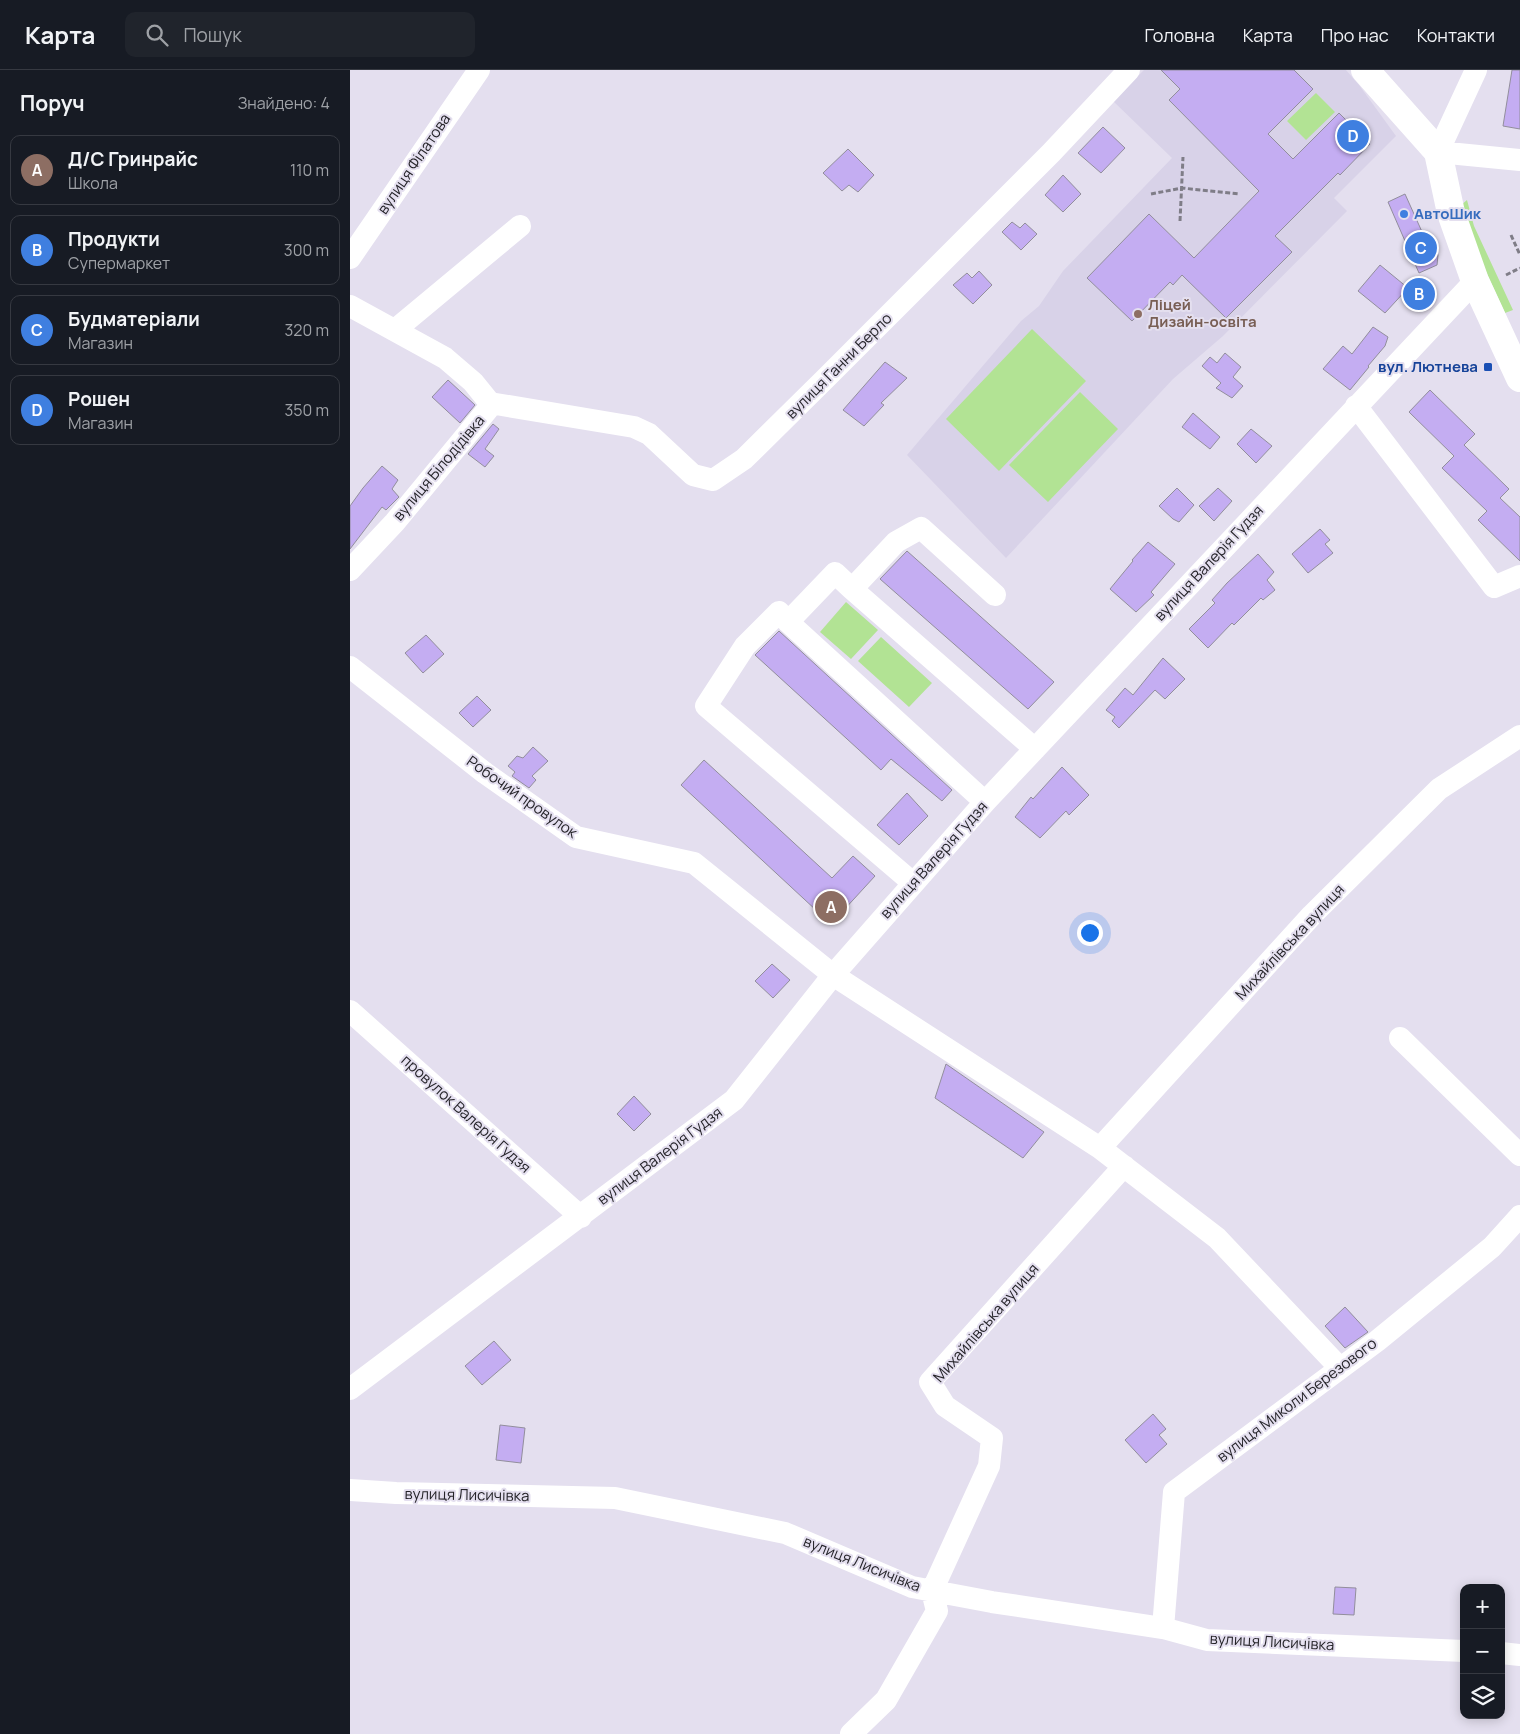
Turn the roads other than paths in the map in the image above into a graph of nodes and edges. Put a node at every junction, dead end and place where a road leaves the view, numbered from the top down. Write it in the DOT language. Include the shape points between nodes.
graph roads {
  1 [pos="479,70"];
  2 [pos="1129,70"];
  3 [pos="1365,70"];
  4 [pos="1476,70"];
  5 [pos="1438,152"];
  6 [pos="1520,160"];
  7 [pos="520,226"];
  8 [pos="350,258"];
  9 [pos="1475,281"];
  10 [pos="350,306"];
  11 [pos="395,330"];
  12 [pos="1520,378"];
  13 [pos="490,403"];
  14 [pos="1356,406"];
  15 [pos="350,570"];
  16 [pos="1520,576"];
  17 [pos="852,588"];
  18 [pos="995,595"];
  19 [pos="788,622"];
  20 [pos="350,667"];
  21 [pos="1520,736"];
  22 [pos="1035,750"];
  23 [pos="985,802"];
  24 [pos="913,883"];
  25 [pos="833,975"];
  26 [pos="350,1012"];
  27 [pos="1400,1038"];
  28 [pos="1100,1148"];
  29 [pos="1520,1155"];
  30 [pos="1124,1166"];
  31 [pos="1520,1216"];
  32 [pos="581,1217"];
  33 [pos="1340,1368"];
  34 [pos="350,1389"];
  35 [pos="350,1490"];
  36 [pos="932,1590"];
  37 [pos="1163,1628"];
  38 [pos="1460,1651"];
  39 [pos="1505,1653"];
  40 [pos="1520,1655"];
  41 [pos="851,1734"];
  1 -- 8 [label="street, вулиця Філатова"];
  2 -- 13 [label="street, вулиця Ганни Берло" via="1051,153 744,459 713,480 693,475 649,434 634,427"];
  3 -- 5 [label="main road"];
  4 -- 5 [label="street"];
  5 -- 6 [label="street"];
  5 -- 9 [label="main road" via="1451,213"];
  7 -- 11 [label="street"];
  9 -- 12 [label="main road"];
  9 -- 14 [label="street, вулиця Валерія Гудзя"];
  10 -- 11 [label="street, вулиця Білодідівка"];
  11 -- 13 [label="street, вулиця Білодідівка" via="445,358 473,382"];
  13 -- 15 [label="street, вулиця Білодідівка" via="395,522"];
  14 -- 16 [label="street" via="1494,587"];
  14 -- 22 [label="street, вулиця Валерія Гудзя"];
  17 -- 18 [label="street" via="896,542 921,528"];
  17 -- 19 [label="street" via="835,573"];
  17 -- 22 [label="street"];
  19 -- 23 [label="street"];
  19 -- 24 [label="street" via="779,612 745,646 706,706"];
  20 -- 25 [label="street, Робочий провулок" via="485,773 576,837 694,863"];
  21 -- 28 [label="street, Михайлівська вулиця" via="1439,789 1312,915"];
  22 -- 23 [label="street, вулиця Валерія Гудзя"];
  23 -- 24 [label="street, вулиця Валерія Гудзя"];
  24 -- 25 [label="street, вулиця Валерія Гудзя"];
  25 -- 28 [label="street, Робочий провулок"];
  25 -- 32 [label="street, вулиця Валерія Гудзя" via="734,1100"];
  26 -- 32 [label="street, провулок Валерія Гудзя"];
  27 -- 29 [label="street"];
  28 -- 30 [label="street"];
  30 -- 33 [label="street" via="1217,1238"];
  30 -- 36 [label="street, Михайлівська вулиця" via="930,1382 946,1406 992,1438 989,1466"];
  31 -- 33 [label="street, вулиця Миколи Березового" via="1492,1247"];
  32 -- 34 [label="street, вулиця Валерія Гудзя"];
  33 -- 37 [label="street, вулиця Миколи Березового" via="1174,1492"];
  35 -- 36 [label="street, вулиця Лисичівка" via="615,1498 785,1533 912,1587"];
  36 -- 37 [label="street, вулиця Лисичівка"];
  36 -- 41 [label="street" via="937,1611 909,1661 886,1700"];
  37 -- 38 [label="street, вулиця Лисичівка" via="1207,1640"];
  39 -- 40 [label="street"];
}
